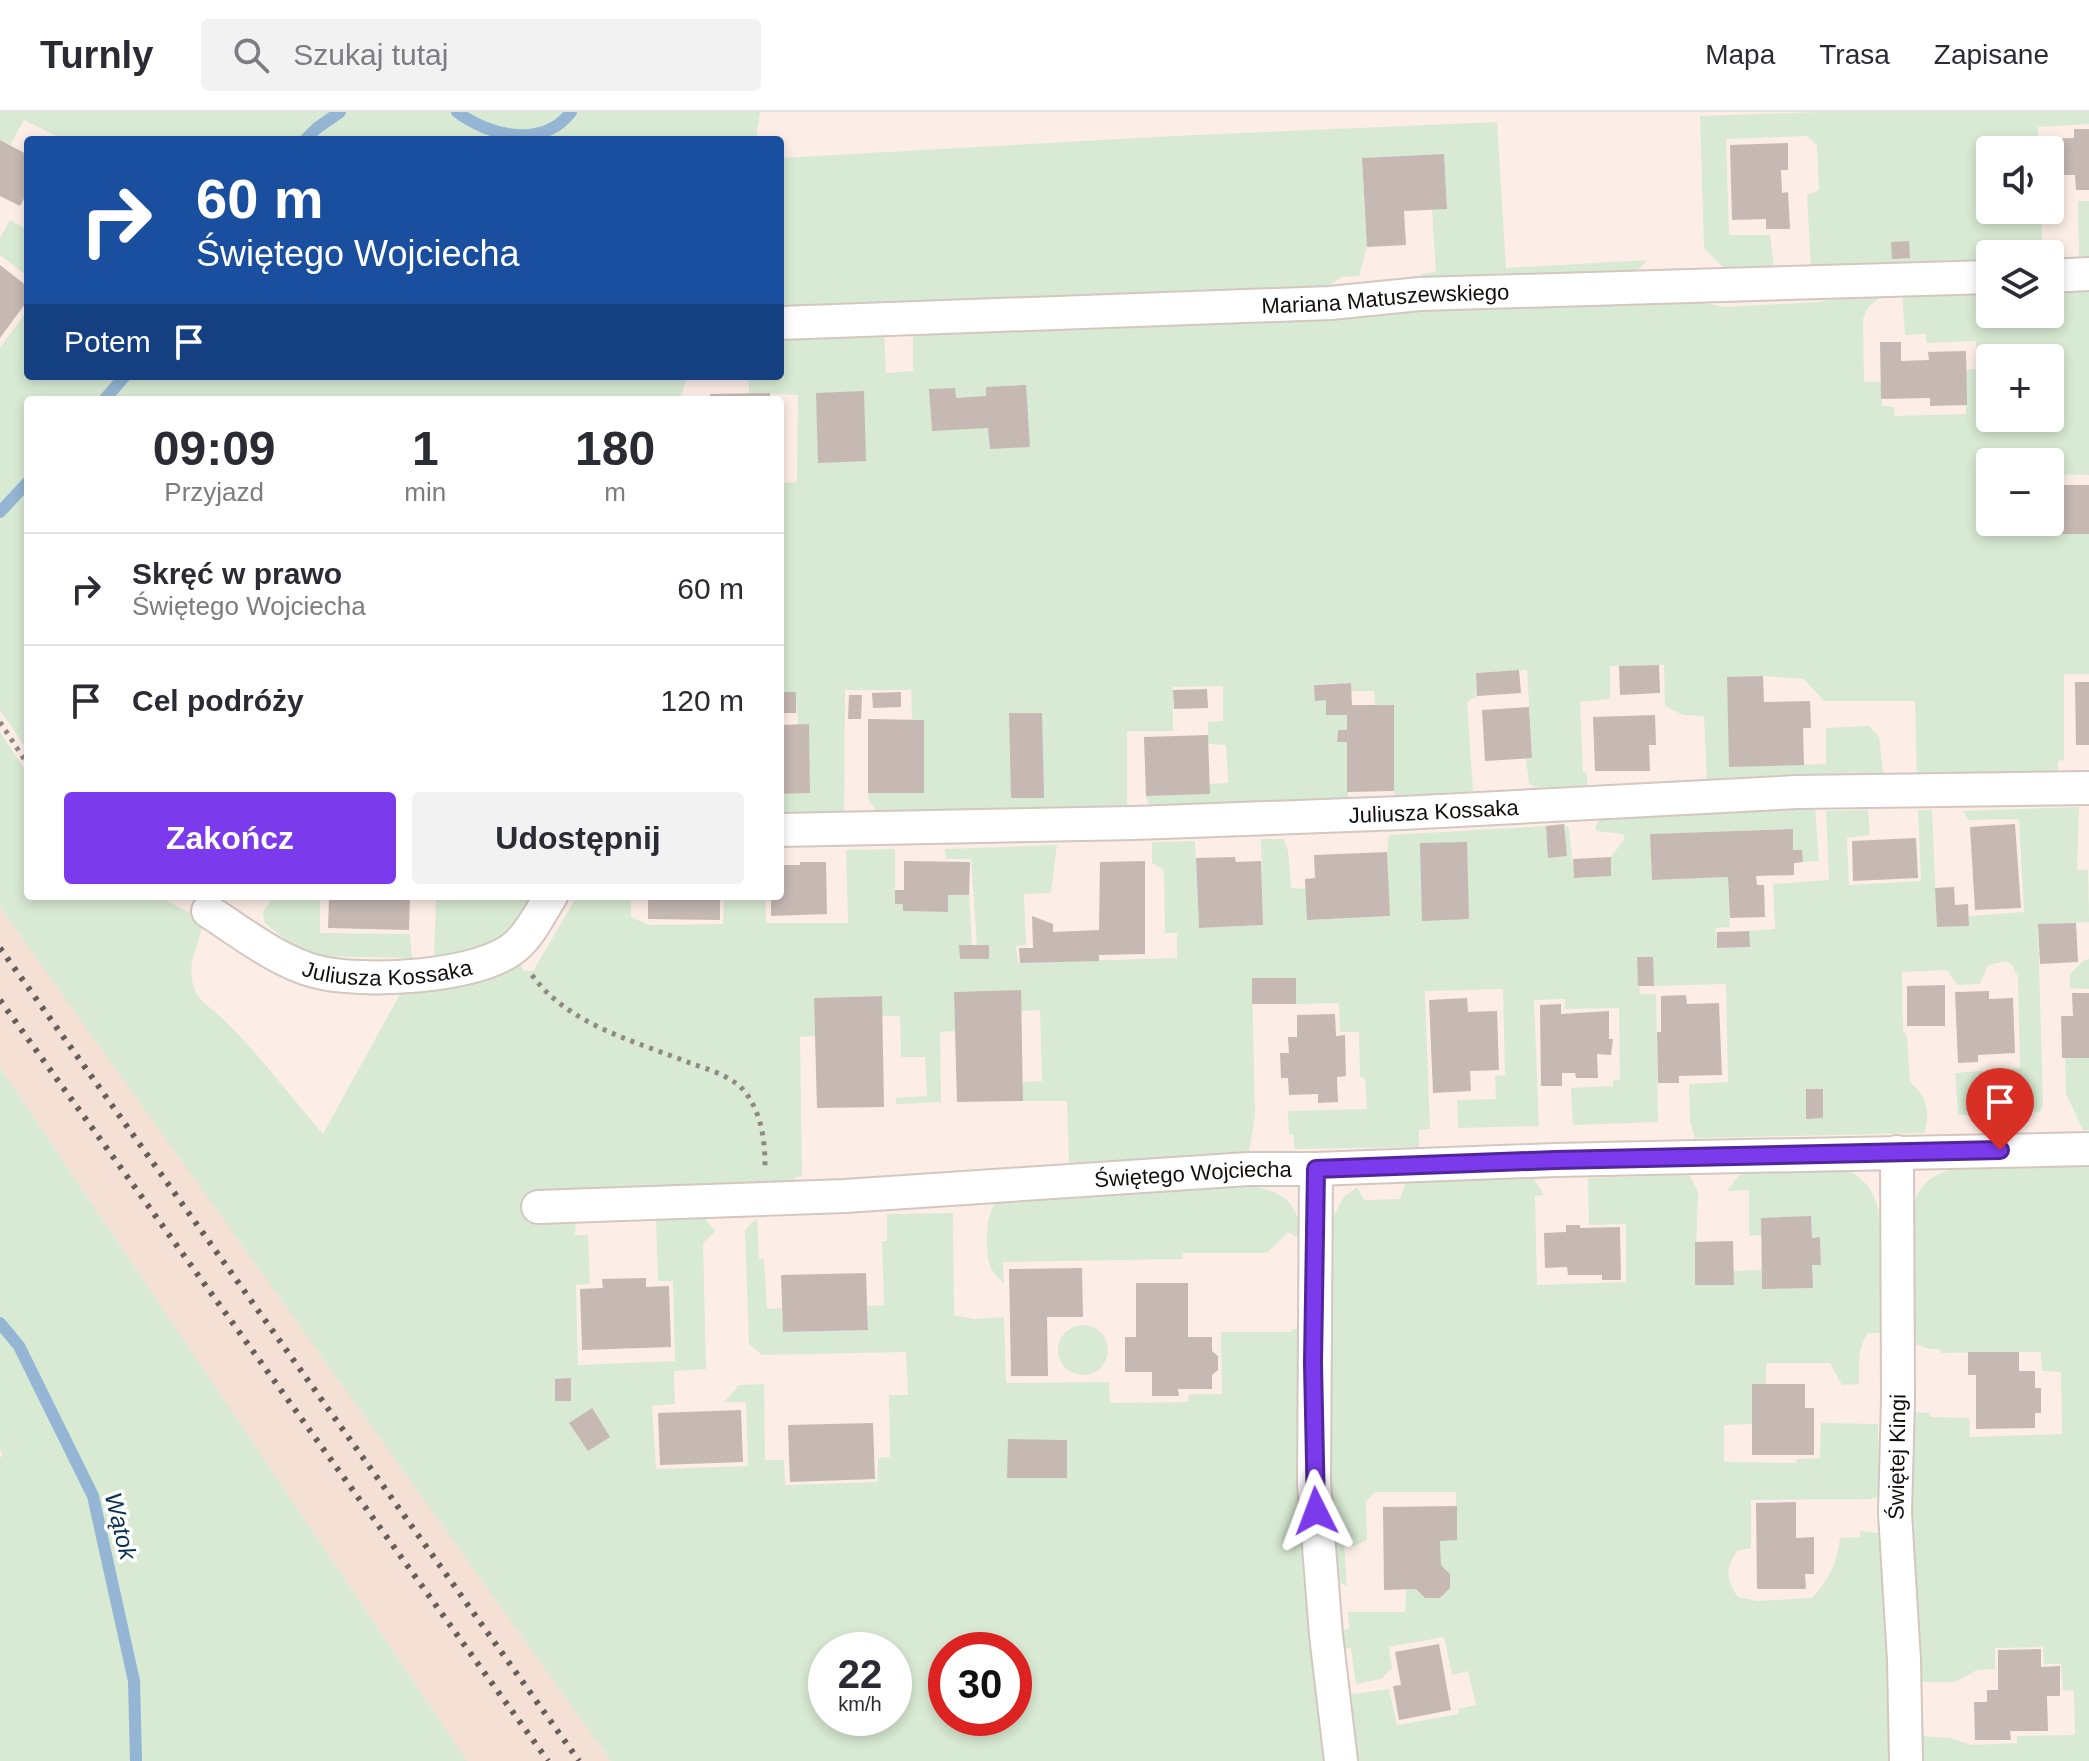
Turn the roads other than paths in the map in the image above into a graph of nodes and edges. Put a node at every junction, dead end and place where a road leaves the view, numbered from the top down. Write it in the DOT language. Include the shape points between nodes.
graph roads {
  1 [pos="2089,274"];
  2 [pos="2064,275"];
  3 [pos="1976,277"];
  4 [pos="784,323"];
  5 [pos="2089,788"];
  6 [pos="784,830"];
  7 [pos="548,900"];
  8 [pos="208,911"];
  9 [pos="2089,1149"];
  10 [pos="1897,1152"];
  11 [pos="1316,1169"];
  12 [pos="538,1207"];
  13 [pos="1341,1761"];
  14 [pos="1906,1761"];
  1 -- 2 [label="street"];
  3 -- 4 [label="street, Mariana Matuszewskiego" via="1435,293 1330,303"];
  5 -- 6 [label="street, Juliusza Kossaka" via="1797,792 1402,813"];
  7 -- 8 [label="street, Juliusza Kossaka" via="516,946 496,960 398,976 315,971 284,959"];
  9 -- 10 [label="street, Świętego Wojciecha"];
  10 -- 11 [label="street, Świętego Wojciecha"];
  10 -- 14 [label="street, Świętej Kingi" via="1895,1513"];
  11 -- 12 [label="street, Świętego Wojciecha"];
  11 -- 13 [label="street" via="1314,1483"];
}
